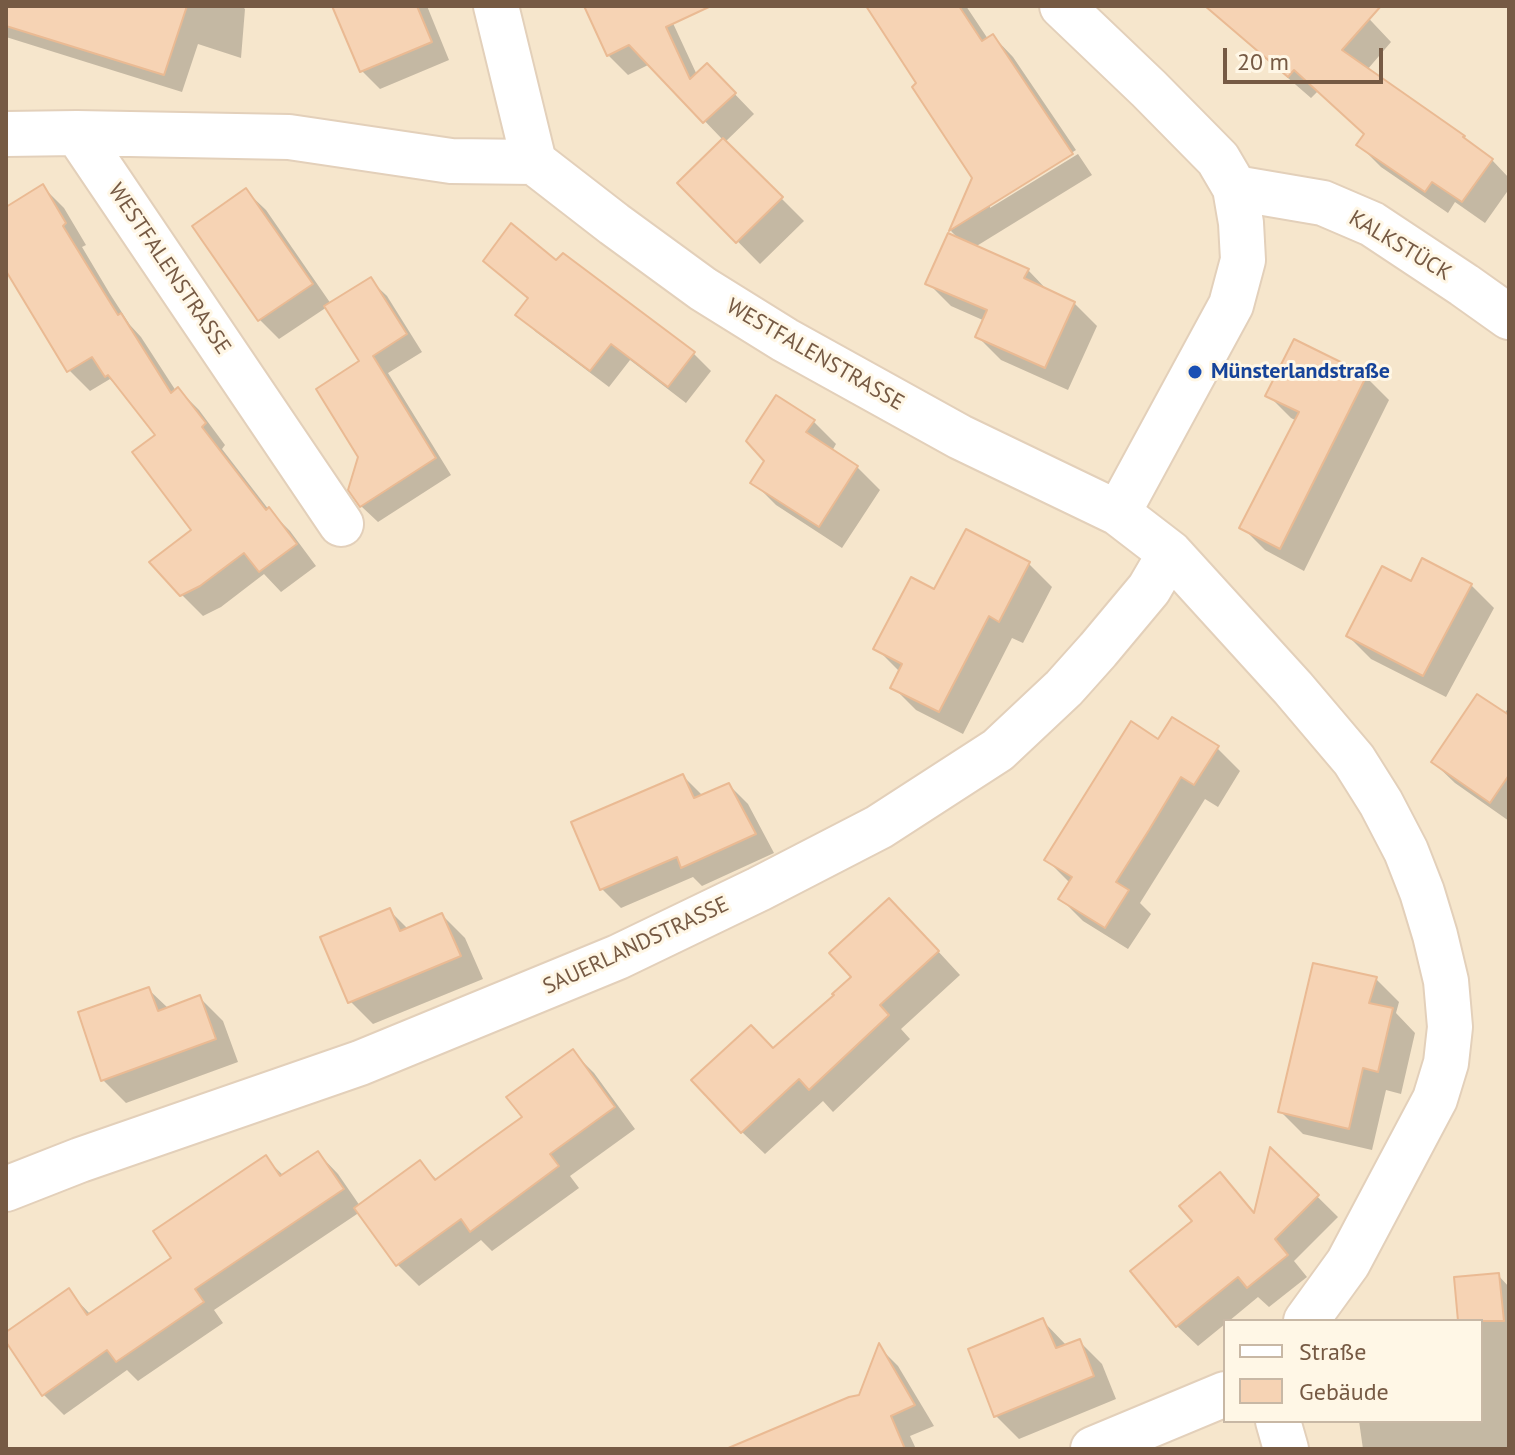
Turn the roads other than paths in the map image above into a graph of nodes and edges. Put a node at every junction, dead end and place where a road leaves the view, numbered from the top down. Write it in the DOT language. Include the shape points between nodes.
graph roads {
  1 [pos="496,6"];
  2 [pos="1062,6"];
  3 [pos="77,133"];
  4 [pos="6,134"];
  5 [pos="534,162"];
  6 [pos="1235,188"];
  7 [pos="1509,317"];
  8 [pos="1118,513"];
  9 [pos="341,524"];
  10 [pos="1170,553"];
  11 [pos="6,1189"];
  12 [pos="1307,1319"];
  13 [pos="1223,1395"];
  14 [pos="1279,1423"];
  15 [pos="1093,1449"];
  16 [pos="1286,1449"];
  1 -- 5 [label="street"];
  2 -- 6 [label="street" via="1218,159"];
  3 -- 4 [label="street"];
  3 -- 5 [label="street" via="289,137 451,161"];
  3 -- 9 [label="street, WESTFALENSTRASSE"];
  5 -- 8 [label="street, WESTFALENSTRASSE" via="703,289 785,340 960,437"];
  6 -- 7 [label="street, KALKSTÜCK" via="1323,203 1372,224"];
  6 -- 8 [label="street" via="1243,260 1231,305"];
  8 -- 10 [label="street"];
  10 -- 11 [label="street, SAUERLANDSTRASSE" via="1149,589 1064,688 998,750 879,827 618,957 360,1063"];
  10 -- 12 [label="street" via="1354,760 1406,851 1446,981 1450,1027 1435,1099 1348,1263"];
  13 -- 15 [label="street"];
  14 -- 16 [label="street"];
}
